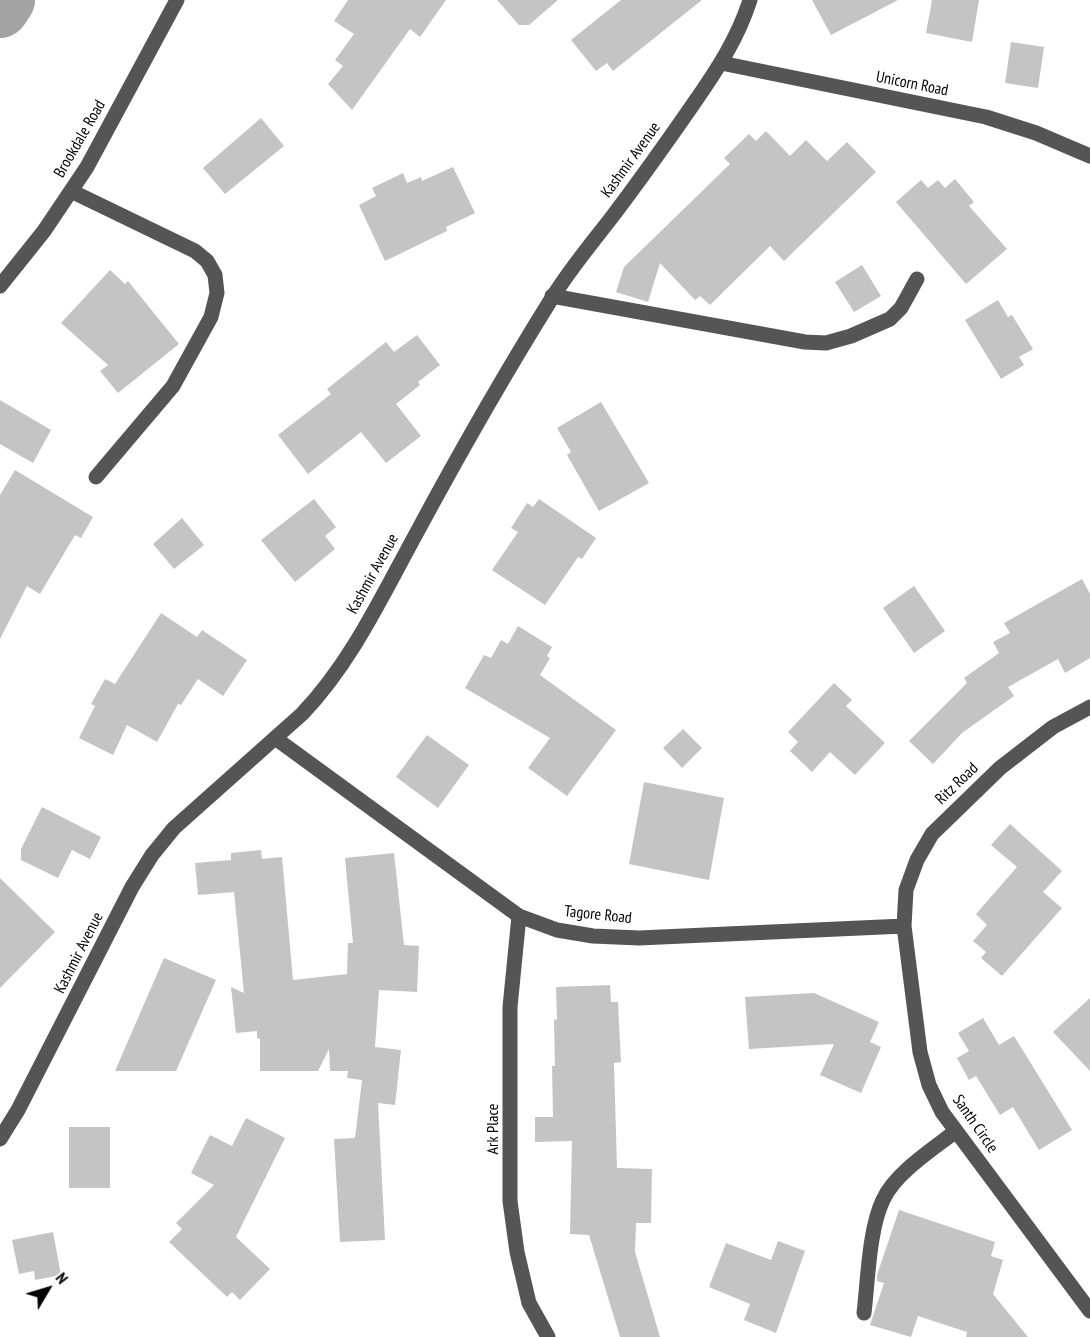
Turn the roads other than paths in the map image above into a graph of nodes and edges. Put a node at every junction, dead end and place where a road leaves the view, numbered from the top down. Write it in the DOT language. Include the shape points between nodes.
graph roads {
  1 [pos="177,0"];
  2 [pos="750,0"];
  3 [pos="721,63"];
  4 [pos="1090,156"];
  5 [pos="71,191"];
  6 [pos="917,279"];
  7 [pos="0,286"];
  8 [pos="552,296"];
  9 [pos="96,477"];
  10 [pos="1090,707"];
  11 [pos="275,738"];
  12 [pos="519,916"];
  13 [pos="904,926"];
  14 [pos="956,1131"];
  15 [pos="0,1139"];
  16 [pos="1090,1311"];
  17 [pos="864,1313"];
  18 [pos="548,1337"];
  1 -- 5 [label="street, Brookdale Road"];
  2 -- 3 [label="street, Kashmir Avenue" via="741,27"];
  3 -- 4 [label="street, Unicorn Road" via="986,117"];
  3 -- 8 [label="street, Kashmir Avenue" via="659,154"];
  5 -- 7 [label="street, Brookdale Road" via="45,231"];
  5 -- 9 [label="street" via="195,251 215,275 217,293 212,317 173,386"];
  6 -- 8 [label="street" via="890,319 826,343"];
  8 -- 11 [label="street, Kashmir Avenue" via="363,630 318,698"];
  10 -- 13 [label="street, Ritz Road" via="1053,727 1000,768 932,834 906,890"];
  11 -- 12 [label="street, Tagore Road"];
  11 -- 15 [label="street, Kashmir Avenue" via="174,828 152,855"];
  12 -- 13 [label="street, Tagore Road" via="557,930 639,938"];
  12 -- 18 [label="street, Ark Place" via="510,1007 510,1201 530,1303"];
  13 -- 14 [label="street, Santh Circle" via="920,1052 929,1085"];
  14 -- 16 [label="street, Santh Circle"];
  14 -- 17 [label="street" via="916,1162 883,1198"];
}
